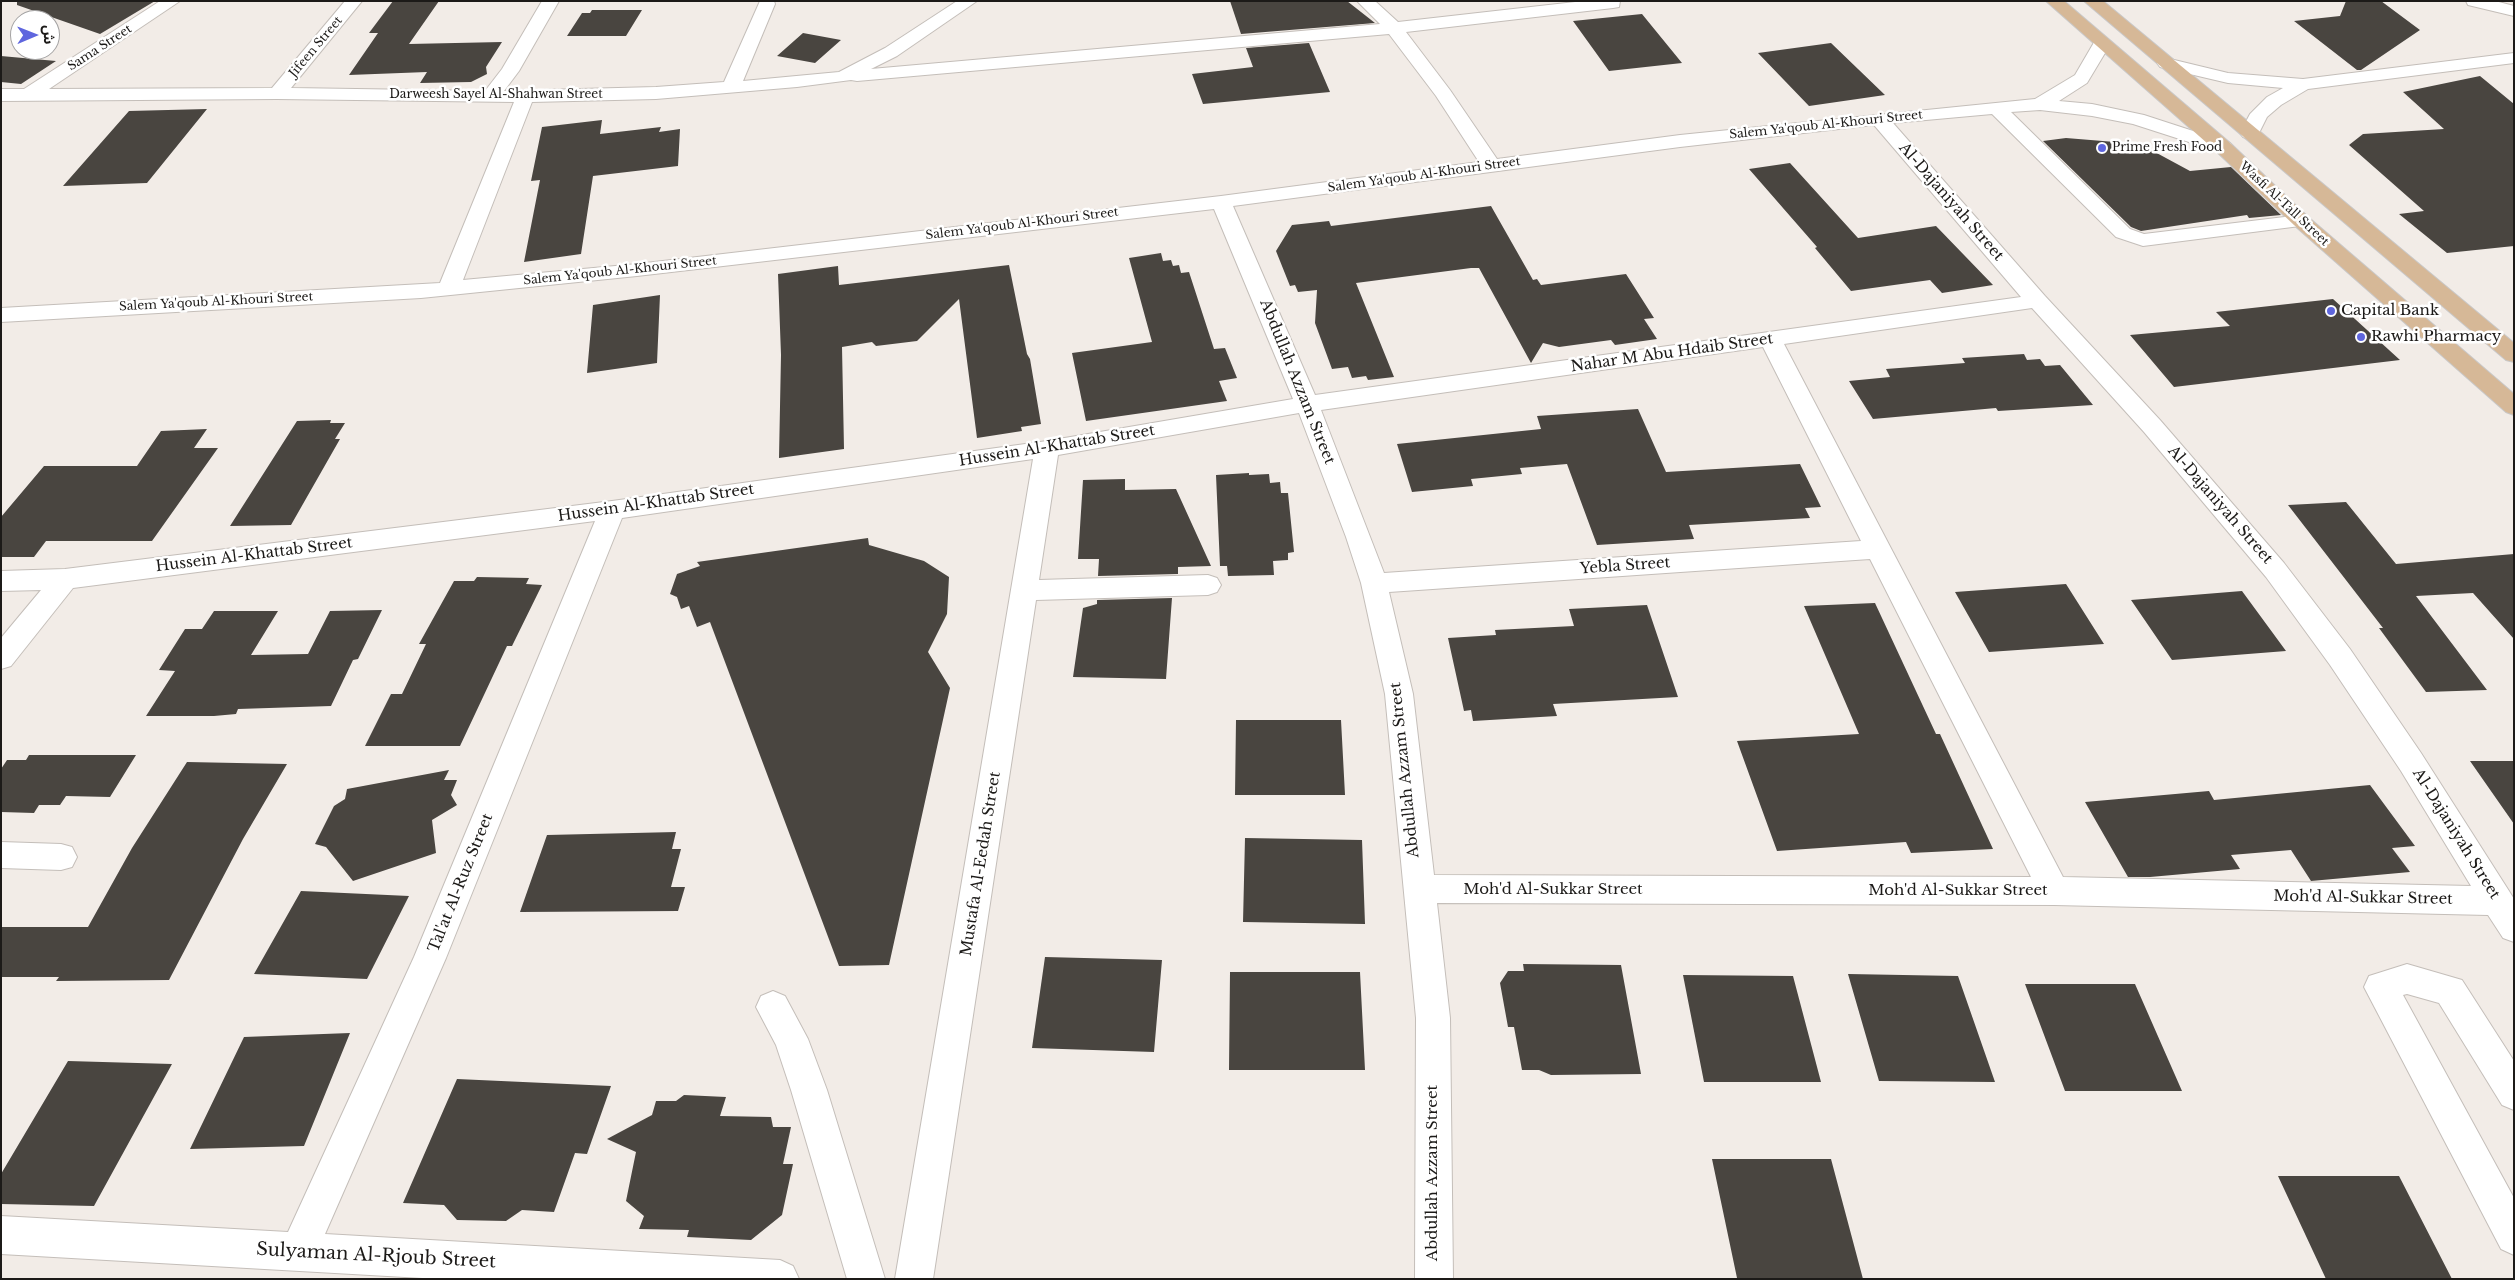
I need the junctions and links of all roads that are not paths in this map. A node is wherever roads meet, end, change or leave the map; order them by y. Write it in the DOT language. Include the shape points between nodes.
graph roads {
  1 [pos="172,1"];
  2 [pos="354,1"];
  3 [pos="551,1"];
  4 [pos="969,1"];
  5 [pos="1365,1"];
  6 [pos="2054,1"];
  7 [pos="2092,1"];
  8 [pos="2474,1"];
  9 [pos="1612,3"];
  10 [pos="767,4"];
  11 [pos="2514,11"];
  12 [pos="1394,28"];
  13 [pos="2102,43"];
  14 [pos="2514,58"];
  15 [pos="2166,63"];
  16 [pos="843,77"];
  17 [pos="2303,84"];
  18 [pos="731,87"];
  19 [pos="277,93"];
  20 [pos="1,95"];
  21 [pos="28,95"];
  22 [pos="491,96"];
  23 [pos="525,97"];
  24 [pos="2040,104"];
  25 [pos="1996,108"];
  26 [pos="1879,119"];
  27 [pos="2250,133"];
  28 [pos="2223,147"];
  29 [pos="1491,165"];
  30 [pos="1221,202"];
  31 [pos="2301,221"];
  32 [pos="449,288"];
  33 [pos="2038,301"];
  34 [pos="1,315"];
  35 [pos="1771,340"];
  36 [pos="2514,355"];
  37 [pos="1307,404"];
  38 [pos="2514,407"];
  39 [pos="1047,449"];
  40 [pos="612,510"];
  41 [pos="1876,548"];
  42 [pos="65,579"];
  43 [pos="1,581"];
  44 [pos="1374,583"];
  45 [pos="1208,586"];
  46 [pos="1025,590"];
  47 [pos="1,658"];
  48 [pos="1,855"];
  49 [pos="61,857"];
  50 [pos="1418,889"];
  51 [pos="2054,891"];
  52 [pos="2498,901"];
  53 [pos="2514,928"];
  54 [pos="773,1007"];
  55 [pos="2514,1093"];
  56 [pos="2512,1228"];
  57 [pos="1,1235"];
  58 [pos="298,1252"];
  59 [pos="780,1279"];
  60 [pos="866,1279"];
  61 [pos="914,1279"];
  62 [pos="1434,1279"];
  1 -- 21 [label="street, Sama Street"];
  2 -- 19 [label="street, Jifeen Street"];
  3 -- 22 [label="street" via="510,71"];
  4 -- 16 [label="street, Darweesh Sayel Al-Shahwan Street" via="891,52"];
  5 -- 12 [label="street"];
  6 -- 13 [label="main road, Wasfi Al-Tall Street"];
  7 -- 15 [label="main road, Wasfi Al-Tall Street"];
  8 -- 11 [label="street"];
  9 -- 12 [label="street"];
  10 -- 18 [label="street"];
  12 -- 16 [label="street"];
  12 -- 29 [label="street" via="1444,94"];
  13 -- 24 [label="street, Salem Ya'qoub Al-Khouri Street" via="2081,79"];
  13 -- 28 [label="main road, Wasfi Al-Tall Street"];
  14 -- 17 [label="street"];
  15 -- 17 [label="street" via="2228,78"];
  15 -- 27 [label="main road, Wasfi Al-Tall Street"];
  16 -- 18 [label="street, Darweesh Sayel Al-Shahwan Street"];
  17 -- 27 [label="street" via="2260,114"];
  18 -- 23 [label="street, Darweesh Sayel Al-Shahwan Street"];
  19 -- 21 [label="street, Darweesh Sayel Al-Shahwan Street"];
  19 -- 22 [label="street, Darweesh Sayel Al-Shahwan Street"];
  20 -- 21 [label="street, Darweesh Sayel Al-Shahwan Street"];
  22 -- 23 [label="street, Darweesh Sayel Al-Shahwan Street"];
  23 -- 32 [label="street"];
  24 -- 25 [label="street, Salem Ya'qoub Al-Khouri Street"];
  24 -- 28 [label="street, Salem Ya'qoub Al-Khouri Street" via="2137,119"];
  25 -- 26 [label="street, Salem Ya'qoub Al-Khouri Street"];
  25 -- 31 [label="street" via="2123,233 2135,238 2143,240"];
  26 -- 29 [label="street, Salem Ya'qoub Al-Khouri Street"];
  26 -- 33 [label="street, Al-Dajaniyah Street"];
  27 -- 36 [label="main road, Wasfi Al-Tall Street"];
  28 -- 31 [label="main road, Wasfi Al-Tall Street"];
  29 -- 30 [label="street, Salem Ya'qoub Al-Khouri Street"];
  30 -- 32 [label="street, Salem Ya'qoub Al-Khouri Street" via="637,270"];
  30 -- 37 [label="street, Abdullah Azzam Street"];
  31 -- 38 [label="main road, Wasfi Al-Tall Street"];
  32 -- 34 [label="street, Salem Ya'qoub Al-Khouri Street"];
  33 -- 35 [label="street, Nahar M Abu Hdaib Street"];
  33 -- 52 [label="street, Al-Dajaniyah Street" via="2152,426 2275,570 2340,657 2411,762"];
  35 -- 37 [label="street, Nahar M Abu Hdaib Street"];
  35 -- 41 [label="street"];
  37 -- 39 [label="street, Hussein Al-Khattab Street"];
  37 -- 44 [label="street, Abdullah Azzam Street"];
  39 -- 40 [label="street, Hussein Al-Khattab Street"];
  39 -- 46 [label="street, Mustafa Al-Eedah Street"];
  40 -- 42 [label="street, Hussein Al-Khattab Street"];
  40 -- 58 [label="street, Tal'at Al-Ruz Street" via="430,958"];
  41 -- 44 [label="street, Yebla Street"];
  41 -- 51 [label="street"];
  42 -- 43 [label="street, Hussein Al-Khattab Street"];
  42 -- 47 [label="street"];
  44 -- 50 [label="street, Abdullah Azzam Street" via="1399,694"];
  45 -- 46 [label="street"];
  46 -- 61 [label="street, Mustafa Al-Eedah Street"];
  48 -- 49 [label="street"];
  50 -- 51 [label="street, Moh'd Al-Sukkar Street"];
  50 -- 62 [label="street, Abdullah Azzam Street" via="1433,1018"];
  51 -- 52 [label="street, Moh'd Al-Sukkar Street"];
  52 -- 53 [label="street, Al-Dajaniyah Street"];
  54 -- 60 [label="street" via="791,1039 809,1090"];
  55 -- 56 [label="street" via="2450,991 2407,979 2381,987"];
  57 -- 58 [label="street, Sulyaman Al-Rjoub Street"];
  58 -- 59 [label="street, Sulyaman Al-Rjoub Street"];
}
